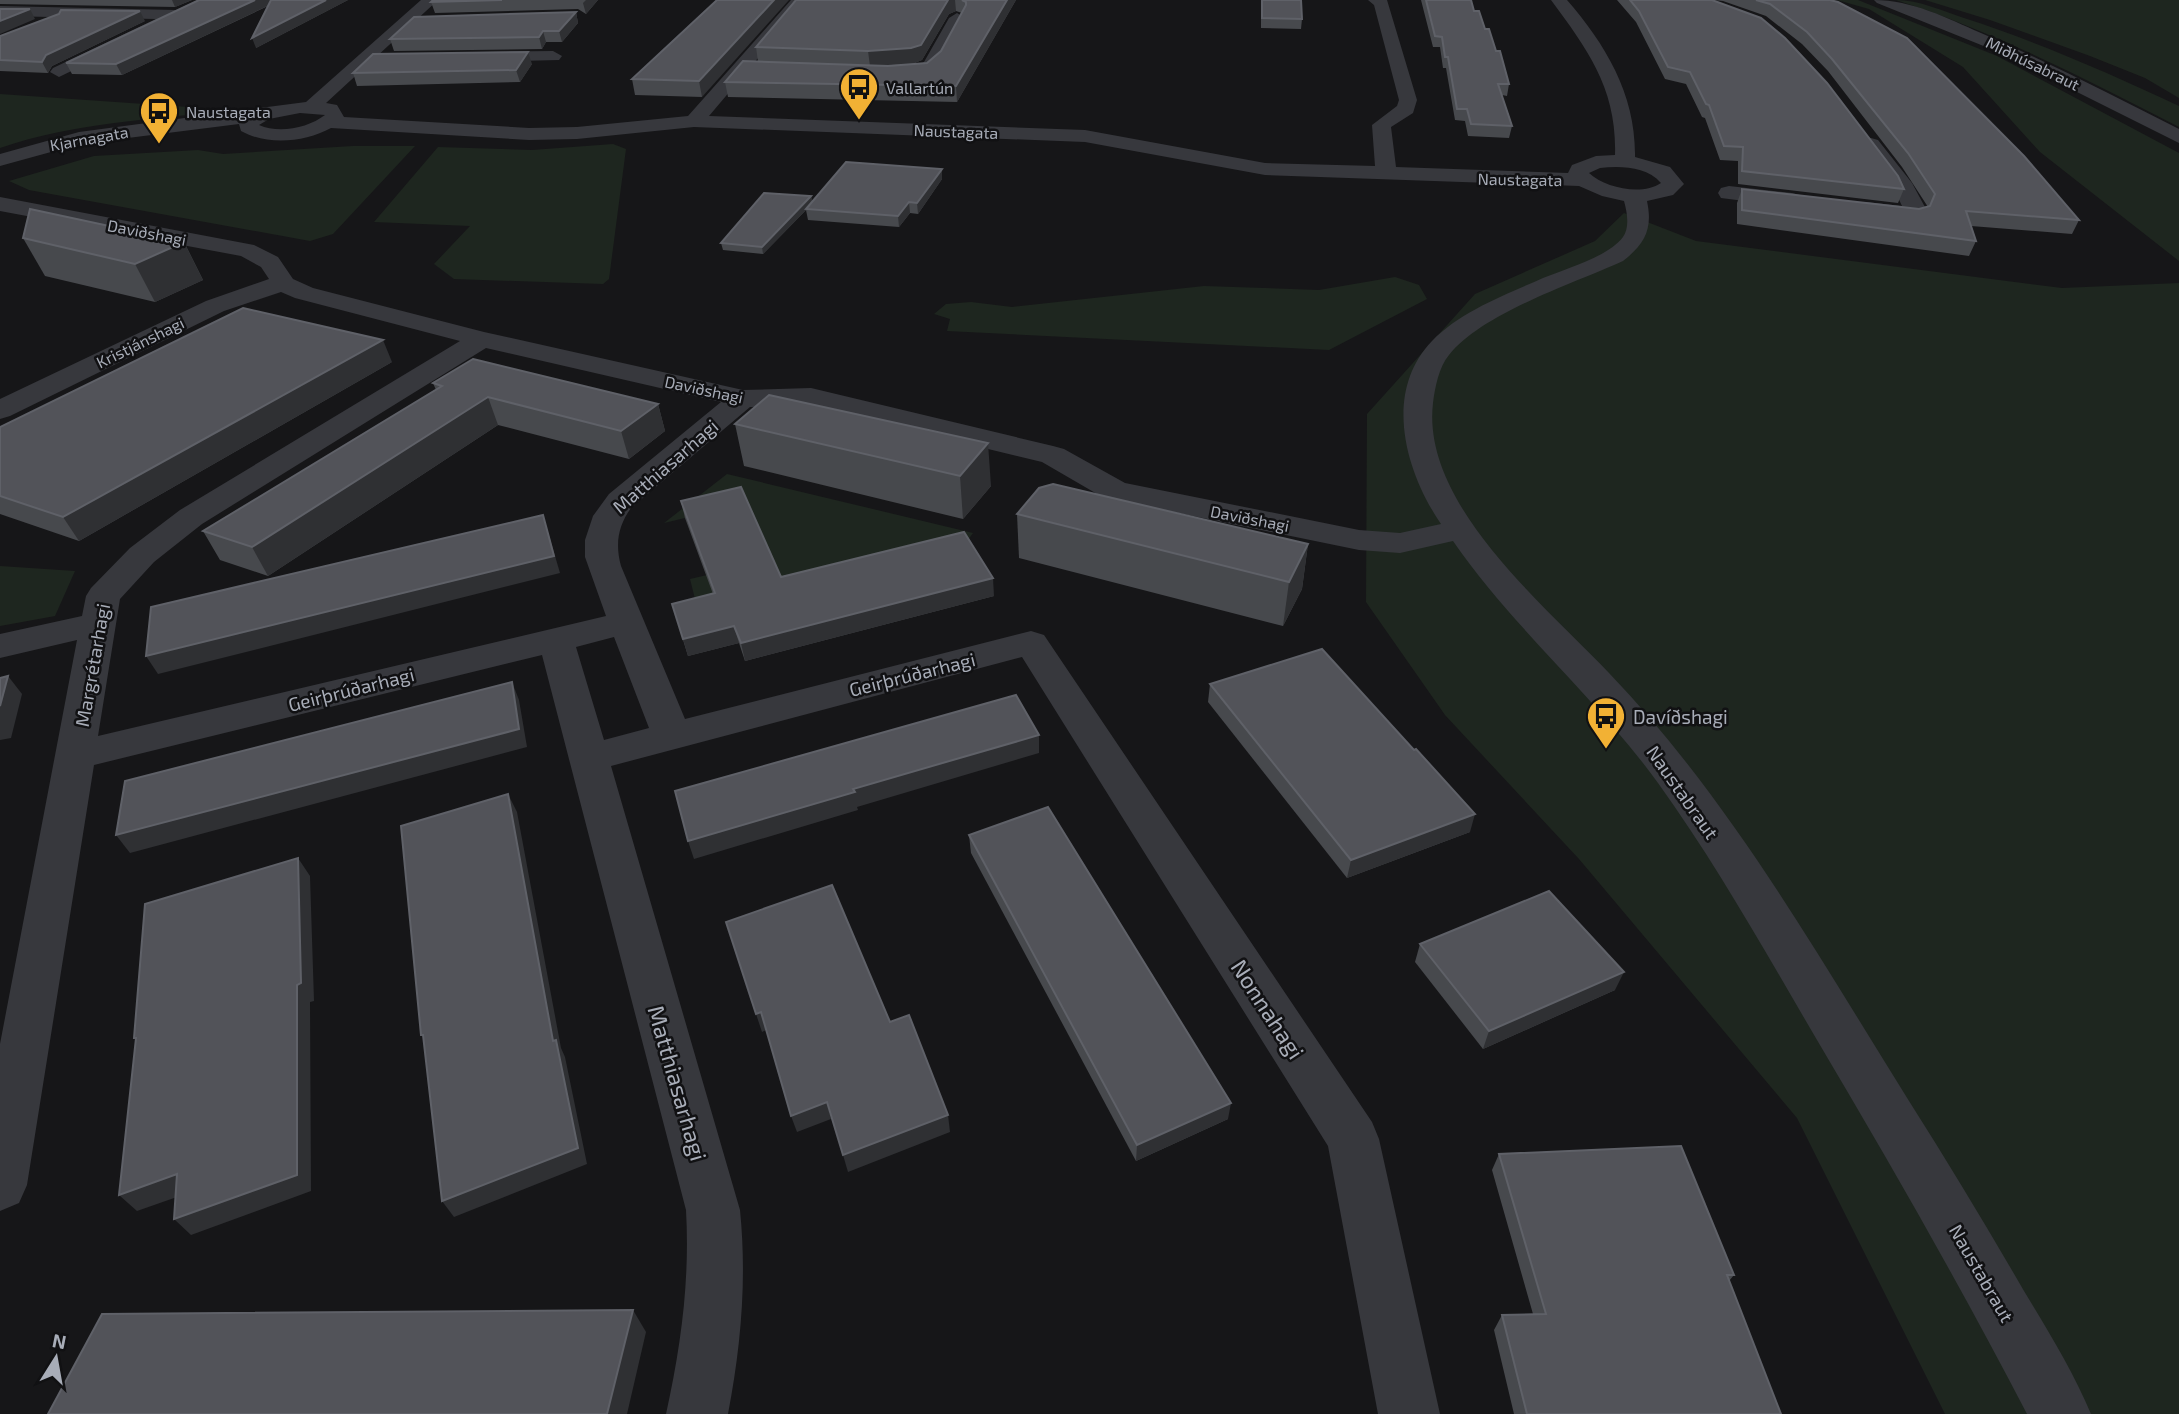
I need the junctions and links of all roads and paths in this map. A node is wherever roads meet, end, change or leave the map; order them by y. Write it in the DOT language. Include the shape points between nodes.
graph roads {
  1 [pos="210,0"];
  2 [pos="430,0"];
  3 [pos="799,0"];
  4 [pos="1376,0"];
  5 [pos="1559,0"];
  6 [pos="1882,0"];
  7 [pos="0,11"];
  8 [pos="72,13"];
  9 [pos="177,15"];
  10 [pos="957,18"];
  11 [pos="436,20"];
  12 [pos="405,22"];
  13 [pos="377,24"];
  14 [pos="36,27"];
  15 [pos="553,56"];
  16 [pos="460,57"];
  17 [pos="362,59"];
  18 [pos="394,59"];
  19 [pos="741,69"];
  20 [pos="768,70"];
  21 [pos="59,72"];
  22 [pos="876,74"];
  23 [pos="312,107"];
  24 [pos="694,121"];
  25 [pos="328,122"];
  26 [pos="1855,123"];
  27 [pos="261,124"];
  28 [pos="2179,138"];
  29 [pos="0,160"];
  30 [pos="0,172"];
  31 [pos="1387,174"];
  32 [pos="1630,178"];
  33 [pos="1582,180"];
  34 [pos="1728,193"];
  35 [pos="1808,202"];
  36 [pos="0,204"];
  37 [pos="1847,206"];
  38 [pos="282,283"];
  39 [pos="482,339"];
  40 [pos="743,399"];
  41 [pos="0,410"];
  42 [pos="1460,530"];
  43 [pos="100,623"];
  44 [pos="627,623"];
  45 [pos="556,640"];
  46 [pos="1031,643"];
  47 [pos="0,646"];
  48 [pos="672,736"];
  49 [pos="76,755"];
  50 [pos="589,758"];
  51 [pos="0,1185"];
  52 [pos="697,1414"];
  53 [pos="1409,1414"];
  54 [pos="2060,1414"];
  1 -- 9 [label="street"];
  2 -- 12 [label="street"];
  3 -- 19 [label="street"];
  4 -- 31 [label="street" via="1381,2 1409,100 1406,109 1382,125"];
  5 -- 32 [label="street, Naustabraut" via="1604,61 1622,110"];
  6 -- 28 [label="street, Miðhúsabraut" via="1964,29 2031,60"];
  7 -- 8 [label="street"];
  8 -- 9 [label="street"];
  8 -- 14 [label="street"];
  9 -- 21 [label="street"];
  10 -- 22 [label="street" via="922,72"];
  11 -- 12 [label="street"];
  12 -- 13 [label="street"];
  12 -- 17 [label="street"];
  15 -- 16 [label="street"];
  17 -- 18 [label="street"];
  17 -- 23 [label="street"];
  19 -- 20 [label="street"];
  19 -- 24 [label="street"];
  23 -- 25 [label="street" via="335,112"];
  23 -- 27 [label="street"];
  24 -- 25 [label="street, Naustagata" via="529,135"];
  24 -- 31 [label="street, Naustagata" via="1085,136 1265,169"];
  25 -- 27 [label="street" via="300,132"];
  26 -- 37 [label="street" via="1915,209 1913,214"];
  27 -- 29 [label="street, Kjarnagata" via="79,138"];
  27 -- 30 [label="street, Kjarnagata" via="93,145"];
  31 -- 33 [label="street, Naustagata"];
  32 -- 33 [label="street, Naustagata" via="1598,188"];
  32 -- 33 [label="street" via="1596,162 1579,169"];
  32 -- 42 [label="street, Naustabraut" via="1639,229 1626,249 1491,312 1442,346 1431,360 1422,386 1418,439 1430,477"];
  34 -- 35 [label="street"];
  36 -- 38 [label="street, Daviðshagi" via="246,250 273,264"];
  38 -- 39 [label="street, Daviðshagi" via="304,293"];
  38 -- 41 [label="street, Kristjánshagi" via="215,306"];
  39 -- 40 [label="street, Daviðshagi"];
  39 -- 43 [label="street, Margrétarhagi" via="191,517 142,555 103,596"];
  40 -- 42 [label="street, Daviðshagi" via="811,397 1053,455 1115,491 1359,540 1400,543"];
  40 -- 44 [label="street, Matthiasarhagi" via="609,514 602,528 600,554"];
  42 -- 54 [label="street, Naustabraut" via="1642,734 1712,832 1923,1171"];
  43 -- 47 [label="street"];
  43 -- 49 [label="street, Margrétarhagi"];
  44 -- 45 [label="street, Geirþrúðarhagi"];
  44 -- 48 [label="street, Matthiasarhagi"];
  45 -- 49 [label="street, Geirþrúðarhagi"];
  45 -- 50 [label="street, Matthiasarhagi"];
  46 -- 48 [label="street, Geirþrúðarhagi"];
  46 -- 53 [label="street, Nonnahagi" via="1353,1139"];
  48 -- 50 [label="street"];
  49 -- 51 [label="street, Margrétarhagi"];
  50 -- 52 [label="street, Matthiasarhagi" via="713,1210 717,1297"];
}
